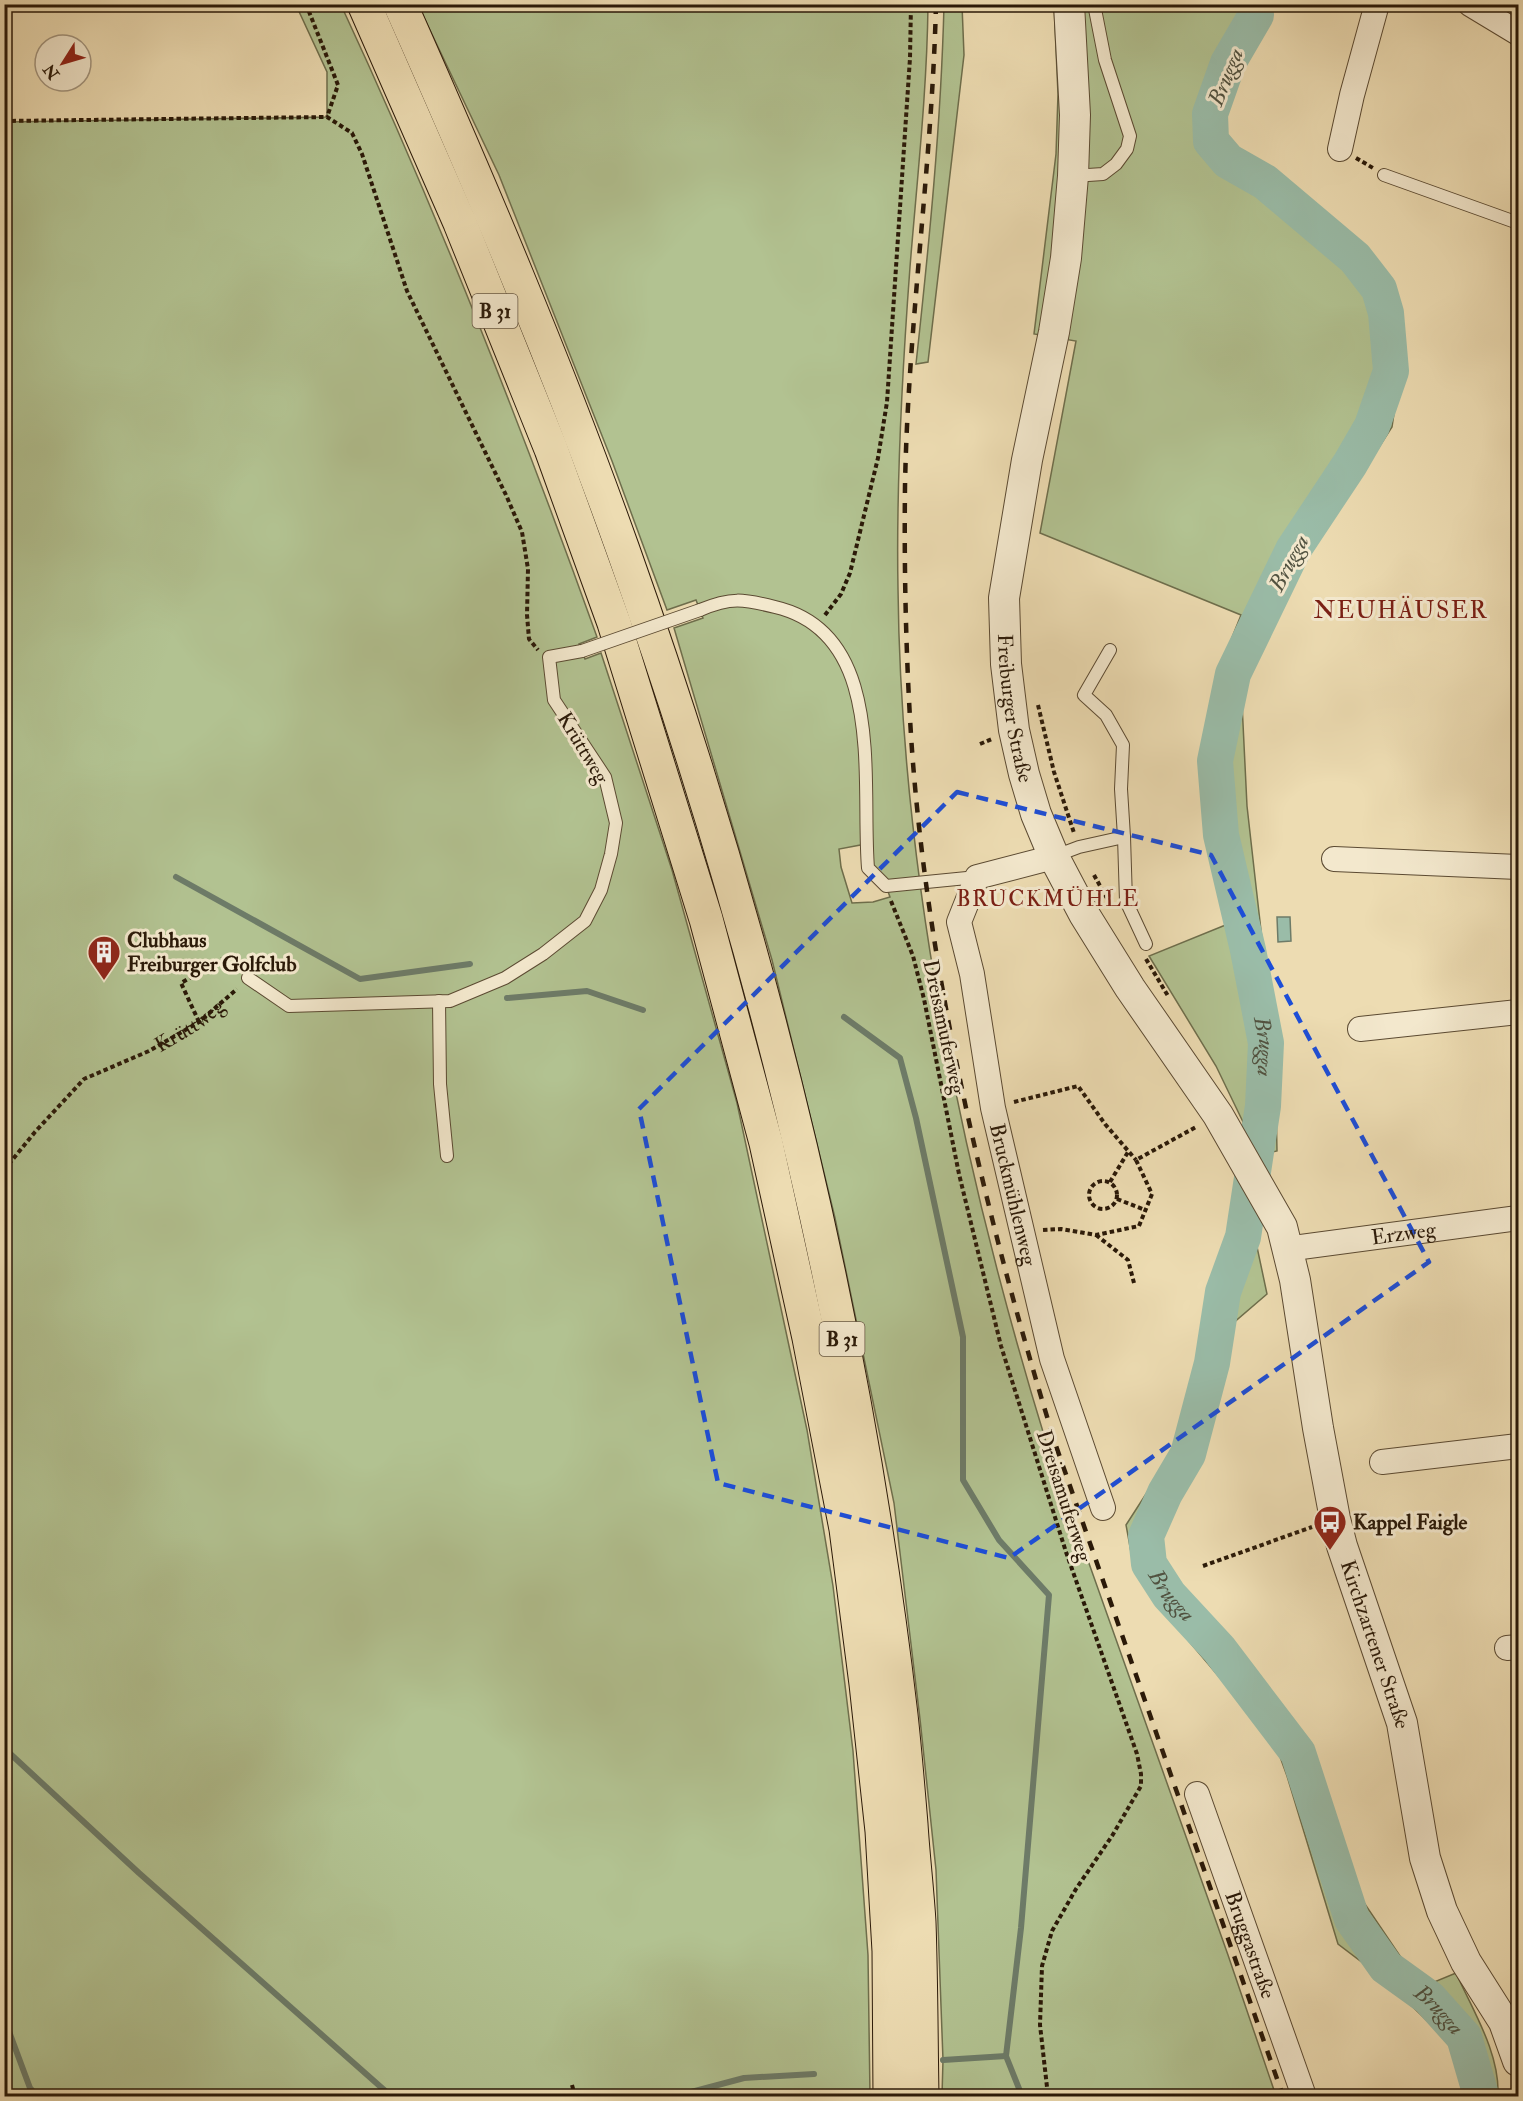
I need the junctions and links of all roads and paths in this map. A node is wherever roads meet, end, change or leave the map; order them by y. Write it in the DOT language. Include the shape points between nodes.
graph roads {
  1 [pos="306,4"];
  2 [pos="364,4"];
  3 [pos="400,4"];
  4 [pos="911,4"];
  5 [pos="1069,4"];
  6 [pos="1094,4"];
  7 [pos="1377,4"];
  8 [pos="1470,4"];
  9 [pos="1518,33"];
  10 [pos="327,117"];
  11 [pos="4,121"];
  12 [pos="1340,148"];
  13 [pos="1384,175"];
  14 [pos="1073,177"];
  15 [pos="1518,223"];
  16 [pos="818,626"];
  17 [pos="1110,650"];
  18 [pos="549,657"];
  19 [pos="1041,723"];
  20 [pos="992,738"];
  21 [pos="980,744"];
  22 [pos="1124,837"];
  23 [pos="1066,852"];
  24 [pos="1334,859"];
  25 [pos="1518,867"];
  26 [pos="976,877"];
  27 [pos="886,886"];
  28 [pos="1146,944"];
  29 [pos="222,958"];
  30 [pos="248,978"];
  31 [pos="439,1001"];
  32 [pos="1518,1012"];
  33 [pos="200,1022"];
  34 [pos="1360,1029"];
  35 [pos="993,1108"];
  36 [pos="1218,1115"];
  37 [pos="1128,1152"];
  38 [pos="447,1156"];
  39 [pos="1136,1160"];
  40 [pos="4,1170"];
  41 [pos="1257,1181"];
  42 [pos="1110,1182"];
  43 [pos="1117,1199"];
  44 [pos="1146,1210"];
  45 [pos="1518,1218"];
  46 [pos="1022,1231"];
  47 [pos="1096,1234"];
  48 [pos="1289,1251"];
  49 [pos="1134,1283"];
  50 [pos="1518,1446"];
  51 [pos="1382,1461"];
  52 [pos="1103,1508"];
  53 [pos="1335,1519"];
  54 [pos="1203,1566"];
  55 [pos="1197,1794"];
  56 [pos="1518,2061"];
  57 [pos="572,2085"];
  58 [pos="575,2097"];
  59 [pos="890,2097"];
  60 [pos="922,2097"];
  61 [pos="1048,2097"];
  62 [pos="1304,2097"];
  1 -- 10 [label="path" via="338,85"];
  2 -- 59 [label="highway, B 31" via="473,255 551,449 614,623 706,919 766,1143 846,1529 882,1830 889,1951"];
  3 -- 60 [label="highway, B 31" via="544,344 624,554 679,714 782,1074 837,1311 889,1616 919,1919"];
  4 -- 16 [label="path" via="887,402 850,573 841,594"];
  5 -- 14 [label="street, Freiburger Straße" via="1075,115"];
  6 -- 14 [label="lane" via="1105,60 1130,136 1127,149 1116,164 1102,174"];
  7 -- 12 [label="street"];
  8 -- 9 [label="street"];
  10 -- 11 [label="path"];
  10 -- 18 [label="path" via="352,134 357,144 407,291 522,532 528,569 529,639"];
  12 -- 13 [label="path"];
  13 -- 15 [label="lane"];
  14 -- 23 [label="street, Freiburger Straße" via="1054,332 1004,598 1006,664 1024,774 1036,814"];
  16 -- 18 [label="lane, bridge" via="799,614 746,600 721,601 582,651"];
  16 -- 27 [label="lane" via="840,654 861,707 868,868"];
  17 -- 22 [label="lane" via="1084,695 1106,715 1123,745"];
  18 -- 31 [label="lane, Krüttweg" via="554,700 605,777 616,824 601,890 585,921 543,954 505,978 450,1001"];
  19 -- 23 [label="path" via="1054,772"];
  20 -- 21 [label="path"];
  22 -- 23 [label="lane"];
  22 -- 28 [label="lane" via="1126,901"];
  23 -- 26 [label="street"];
  23 -- 36 [label="street, Freiburger Straße" via="1084,914"];
  24 -- 25 [label="street"];
  26 -- 27 [label="lane"];
  26 -- 35 [label="street, Bruckmühlenweg" via="959,922 972,974"];
  27 -- 61 [label="path, Dreisamuferweg" via="914,956 959,1174 1001,1346 1141,1774 1141,1786 1052,1931 1042,1966 1040,2025"];
  29 -- 33 [label="path" via="181,983"];
  30 -- 31 [label="lane, Krüttweg" via="289,1006"];
  30 -- 33 [label="path, Krüttweg"];
  31 -- 38 [label="lane" via="440,1084"];
  32 -- 34 [label="street"];
  33 -- 40 [label="path, Krüttweg" via="149,1051 84,1079"];
  35 -- 37 [label="path" via="1078,1086"];
  35 -- 46 [label="street, Bruckmühlenweg"];
  36 -- 39 [label="path"];
  36 -- 41 [label="street, Freiburger Straße"];
  37 -- 39 [label="path"];
  37 -- 42 [label="path"];
  39 -- 44 [label="path" via="1152,1194"];
  41 -- 48 [label="street, Kirchzartener Straße" via="1277,1216"];
  42 -- 43 [label="path" via="1117,1190"];
  42 -- 43 [label="path" via="1096,1182 1089,1190 1089,1199 1103,1210 1112,1207"];
  43 -- 44 [label="path"];
  44 -- 47 [label="path" via="1139,1226"];
  45 -- 48 [label="street, Erzweg"];
  46 -- 47 [label="path" via="1061,1228"];
  46 -- 52 [label="street, Bruckmühlenweg" via="1052,1359"];
  47 -- 49 [label="path" via="1128,1260"];
  48 -- 53 [label="street, Kirchzartener Straße"];
  50 -- 51 [label="street"];
  53 -- 54 [label="path"];
  53 -- 56 [label="street, Kirchzartener Straße" via="1402,1723 1425,1858 1442,1911 1466,1962 1504,2022"];
  55 -- 62 [label="street, Bruggastraße"];
  57 -- 58 [label="path"];
}
